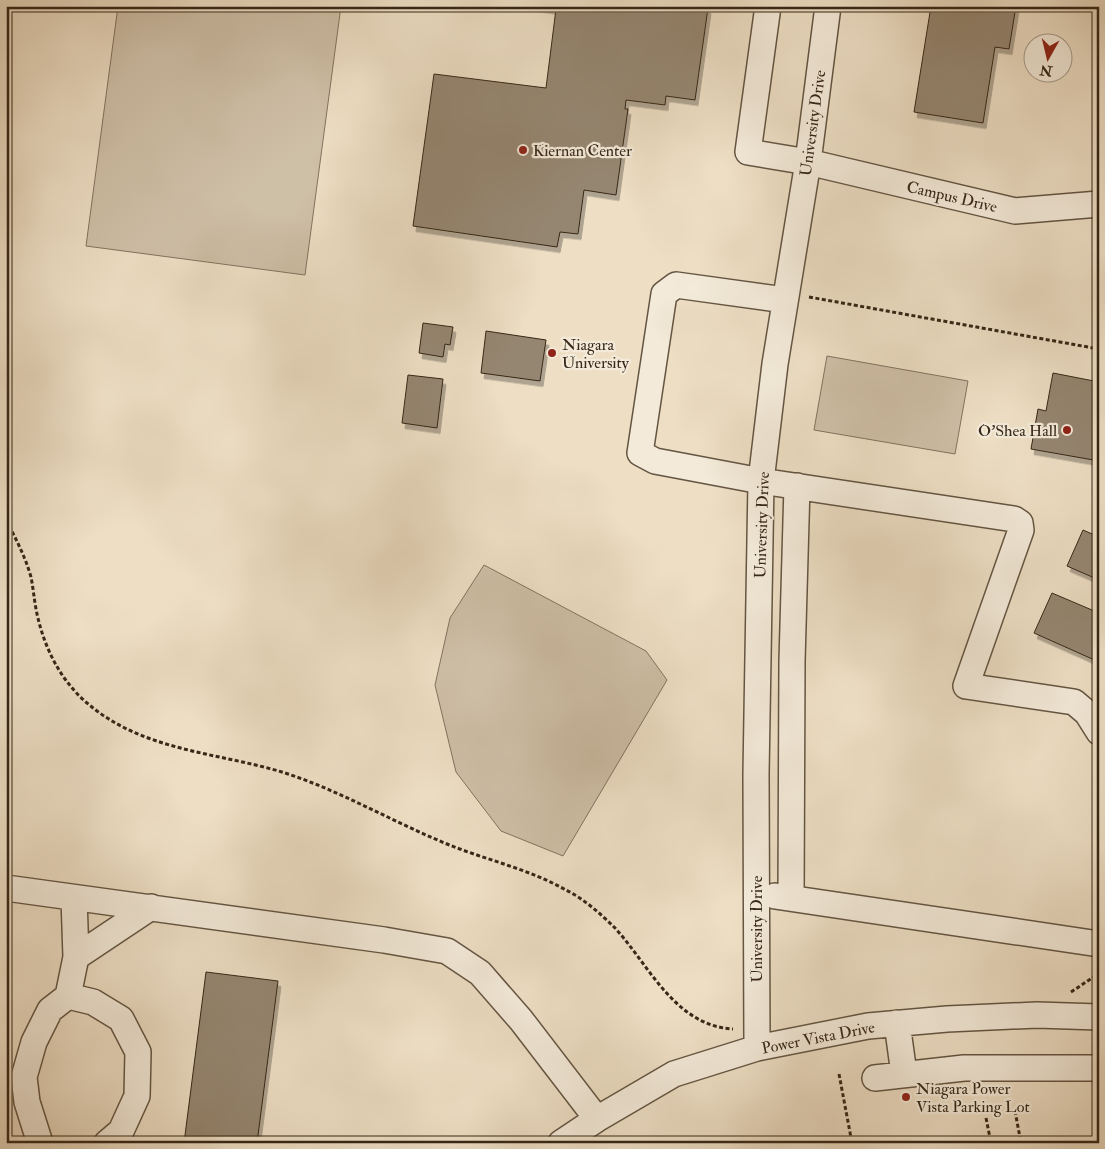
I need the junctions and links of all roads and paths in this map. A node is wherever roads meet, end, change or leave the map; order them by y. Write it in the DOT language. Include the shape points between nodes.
graph roads {
  1 [pos="768,6"];
  2 [pos="828,6"];
  3 [pos="808,162"];
  4 [pos="1099,204"];
  5 [pos="796,303"];
  6 [pos="1099,349"];
  7 [pos="760,481"];
  8 [pos="797,486"];
  9 [pos="6,520"];
  10 [pos="757,657"];
  11 [pos="792,661"];
  12 [pos="1099,732"];
  13 [pos="756,774"];
  14 [pos="792,780"];
  15 [pos="6,888"];
  16 [pos="756,893"];
  17 [pos="74,898"];
  18 [pos="792,898"];
  19 [pos="151,907"];
  20 [pos="1099,944"];
  21 [pos="76,957"];
  22 [pos="1096,976"];
  23 [pos="1066,995"];
  24 [pos="68,996"];
  25 [pos="1099,1017"];
  26 [pos="897,1024"];
  27 [pos="740,1029"];
  28 [pos="757,1048"];
  29 [pos="1099,1068"];
  30 [pos="839,1074"];
  31 [pos="904,1074"];
  32 [pos="876,1078"];
  33 [pos="1015,1111"];
  34 [pos="986,1118"];
  35 [pos="596,1119"];
  36 [pos="40,1143"];
  37 [pos="107,1143"];
  38 [pos="560,1143"];
  39 [pos="852,1143"];
  40 [pos="991,1143"];
  41 [pos="1021,1143"];
  1 -- 3 [label="street, Campus Drive" via="748,152"];
  2 -- 3 [label="street, University Drive"];
  3 -- 4 [label="street, Campus Drive" via="1016,211"];
  3 -- 5 [label="street, University Drive"];
  5 -- 6 [label="path" via="809,297"];
  5 -- 7 [label="street, University Drive"];
  5 -- 7 [label="street" via="676,285 664,294 640,453 655,461"];
  7 -- 8 [label="street"];
  7 -- 10 [label="street, University Drive"];
  8 -- 11 [label="street"];
  8 -- 12 [label="street" via="1020,522 1022,530 966,686 1074,702 1087,713"];
  9 -- 27 [label="path" via="24,556 41,631 56,667 87,703 102,714 150,740 307,780 453,847 568,890 615,928 656,981 697,1020"];
  10 -- 11 [label="street"];
  10 -- 13 [label="street, University Drive"];
  11 -- 14 [label="street"];
  13 -- 14 [label="street"];
  13 -- 16 [label="street, University Drive"];
  14 -- 18 [label="street"];
  15 -- 17 [label="street"];
  16 -- 18 [label="street"];
  16 -- 28 [label="street, University Drive"];
  17 -- 19 [label="street"];
  17 -- 21 [label="street"];
  18 -- 20 [label="street"];
  19 -- 21 [label="street"];
  19 -- 35 [label="street" via="447,951 480,973 521,1020"];
  21 -- 24 [label="street"];
  22 -- 23 [label="path"];
  24 -- 36 [label="street" via="50,1010 34,1042 24,1077"];
  24 -- 37 [label="street" via="93,1002 121,1019 138,1052 137,1096 121,1131"];
  25 -- 26 [label="street, Power Vista Drive" via="1037,1015"];
  26 -- 28 [label="street, Power Vista Drive" via="868,1026"];
  26 -- 31 [label="street"];
  28 -- 35 [label="street, Power Vista Drive" via="674,1074"];
  29 -- 31 [label="street" via="964,1068"];
  30 -- 39 [label="path"];
  31 -- 32 [label="street"];
  33 -- 41 [label="path"];
  34 -- 40 [label="path"];
  35 -- 38 [label="street, Power Vista Drive"];
}
